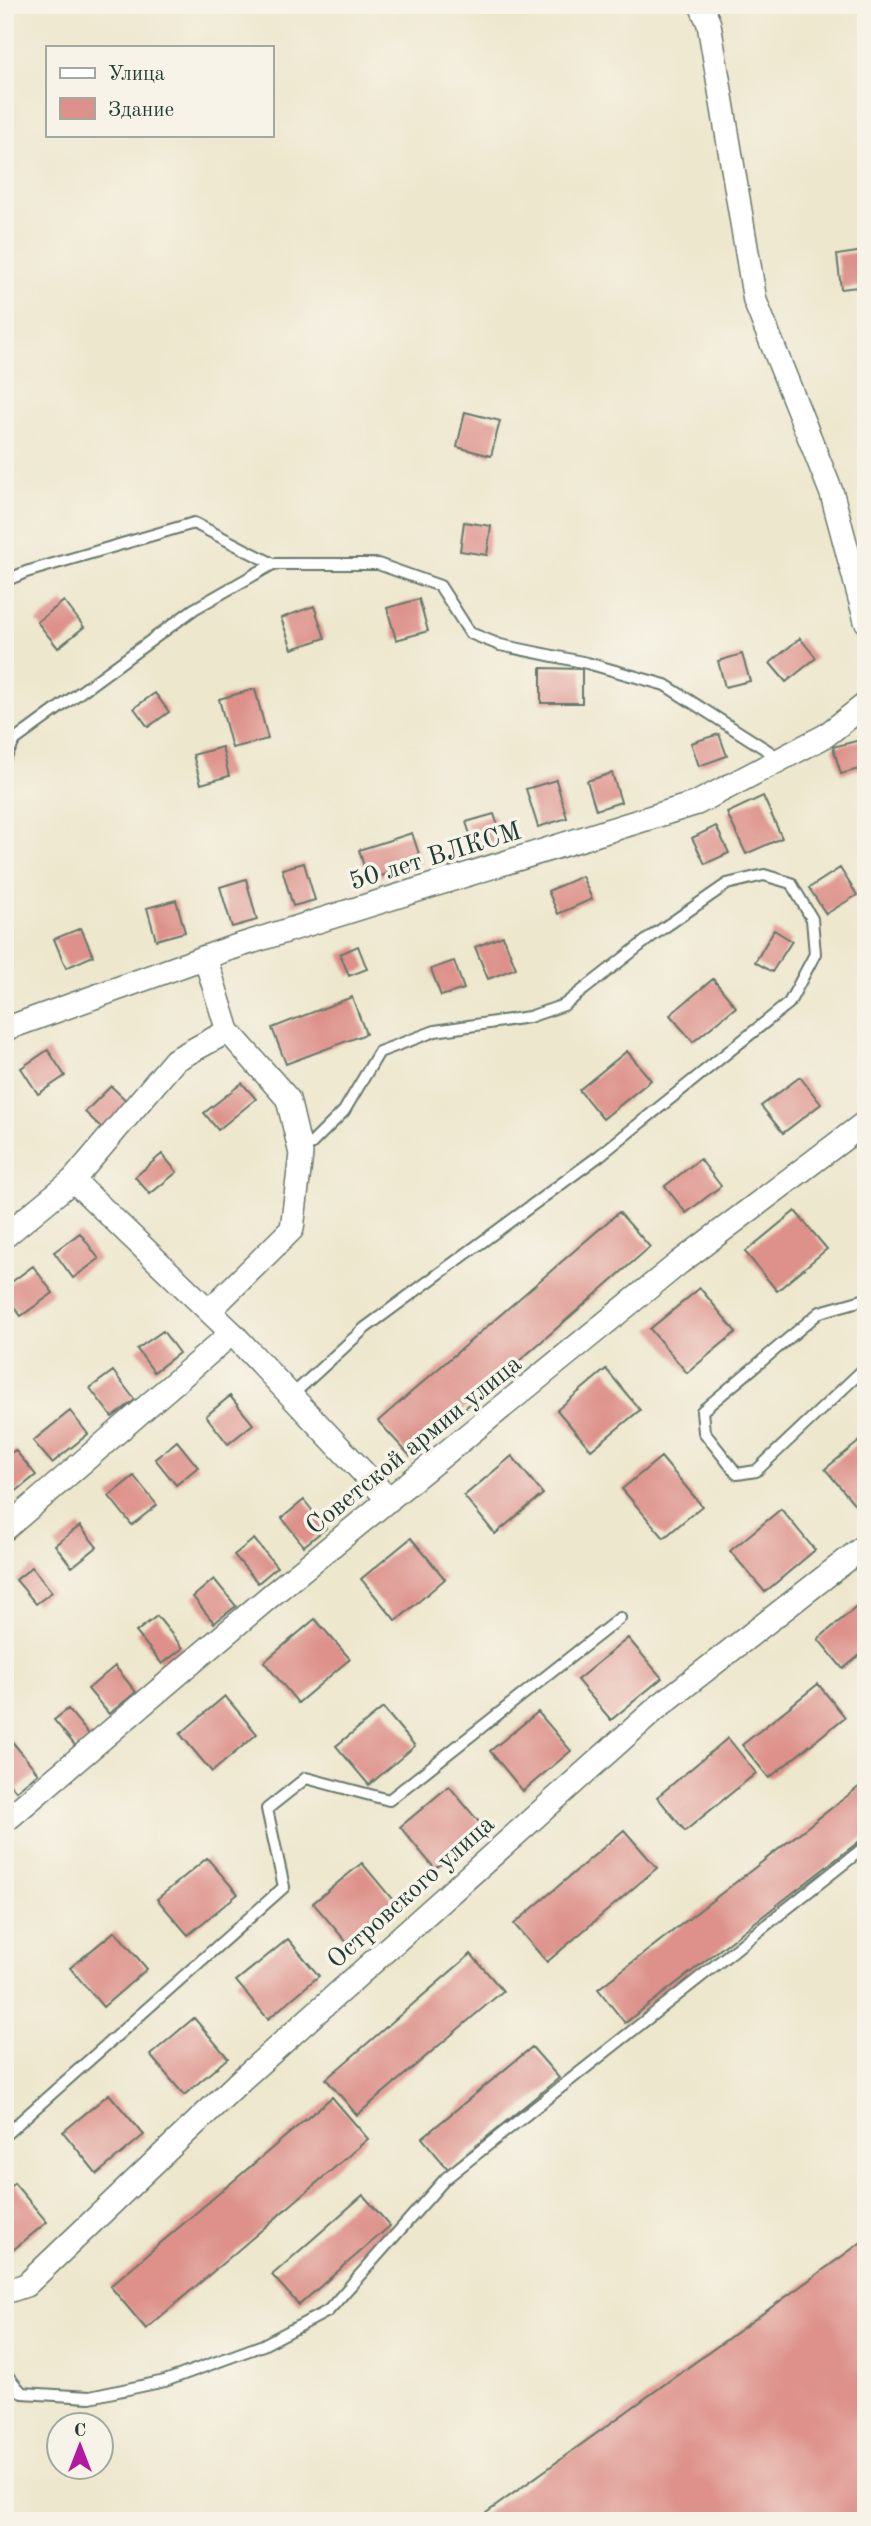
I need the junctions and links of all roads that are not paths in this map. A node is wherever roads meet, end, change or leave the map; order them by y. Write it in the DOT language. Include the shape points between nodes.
graph roads {
  1 [pos="701,5"];
  2 [pos="273,564"];
  3 [pos="5,582"];
  4 [pos="866,621"];
  5 [pos="866,704"];
  6 [pos="5,758"];
  7 [pos="780,759"];
  8 [pos="205,957"];
  9 [pos="5,1029"];
  10 [pos="228,1031"];
  11 [pos="866,1122"];
  12 [pos="301,1154"];
  13 [pos="73,1180"];
  14 [pos="5,1236"];
  15 [pos="866,1300"];
  16 [pos="209,1311"];
  17 [pos="232,1333"];
  18 [pos="866,1367"];
  19 [pos="291,1396"];
  20 [pos="389,1500"];
  21 [pos="5,1529"];
  22 [pos="866,1545"];
  23 [pos="620,1618"];
  24 [pos="5,1821"];
  25 [pos="866,1846"];
  26 [pos="5,2135"];
  27 [pos="5,2292"];
  28 [pos="5,2374"];
  1 -- 4 [label="street" via="709,24 755,300 832,494"];
  2 -- 3 [label="lane" via="194,523"];
  2 -- 6 [label="lane" via="194,609 15,740"];
  2 -- 7 [label="lane" via="378,564 440,586 470,633 500,645 665,685"];
  5 -- 7 [label="street, 50 лет ВЛКСМ" via="825,736"];
  7 -- 8 [label="street, 50 лет ВЛКСМ" via="697,803"];
  8 -- 9 [label="street, 50 лет ВЛКСМ"];
  8 -- 10 [label="street"];
  10 -- 12 [label="street" via="288,1099"];
  10 -- 13 [label="street" via="175,1060"];
  11 -- 20 [label="street, Советской армии улица" via="679,1263"];
  12 -- 16 [label="street" via="292,1229"];
  12 -- 19 [label="lane" via="344,1111 379,1052 435,1031 529,1017 564,1005 727,884 764,875 791,883 812,919 815,954 789,1003 599,1156 365,1328"];
  13 -- 14 [label="street"];
  13 -- 16 [label="street"];
  15 -- 18 [label="lane" via="820,1312 702,1411 704,1432 737,1474 756,1471"];
  16 -- 17 [label="street"];
  17 -- 19 [label="street"];
  17 -- 21 [label="street"];
  19 -- 20 [label="street"];
  20 -- 24 [label="street, Советской армии улица"];
  22 -- 27 [label="street, Островского улица" via="658,1707 242,2079 26,2286"];
  23 -- 26 [label="lane" via="389,1800 306,1778 267,1808 285,1887"];
  25 -- 28 [label="lane" via="446,2178 328,2311 263,2346 164,2381 90,2397 22,2393"];
}
